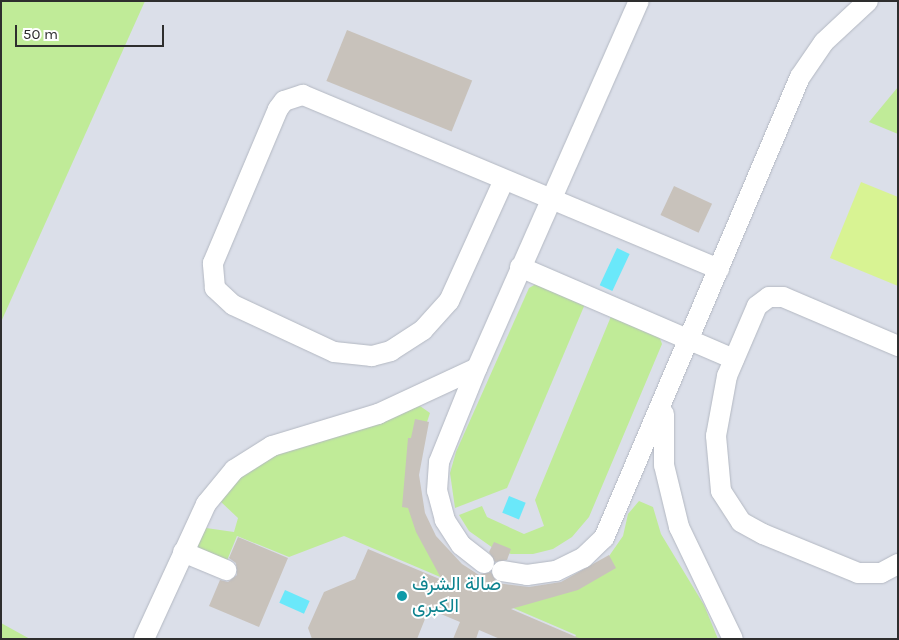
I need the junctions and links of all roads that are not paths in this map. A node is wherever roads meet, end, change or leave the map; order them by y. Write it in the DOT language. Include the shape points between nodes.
graph roads {
  1 [pos="639,1"];
  2 [pos="868,1"];
  3 [pos="504,180"];
  4 [pos="550,199"];
  5 [pos="520,267"];
  6 [pos="719,269"];
  7 [pos="690,340"];
  8 [pos="898,346"];
  9 [pos="734,358"];
  10 [pos="477,368"];
  11 [pos="664,402"];
  12 [pos="183,552"];
  13 [pos="898,564"];
  14 [pos="226,570"];
  15 [pos="144,639"];
  16 [pos="733,639"];
  1 -- 4 [label="street"];
  2 -- 6 [label="street" via="824,42 800,76"];
  3 -- 3 [label="street" via="449,301 423,330 391,351 372,356 334,352 233,305 215,288 213,263 278,110 293,96 312,98"];
  3 -- 4 [label="street"];
  4 -- 5 [label="street"];
  4 -- 6 [label="street"];
  5 -- 7 [label="street"];
  5 -- 10 [label="street"];
  6 -- 7 [label="street"];
  7 -- 9 [label="street"];
  7 -- 11 [label="street"];
  8 -- 9 [label="street" via="776,296 757,306"];
  9 -- 13 [label="street" via="722,395 716,436 720,485 733,513 751,529 858,573 881,573"];
  10 -- 11 [label="street" via="443,447 437,491 452,533 493,567 527,575 556,571 594,549 612,525"];
  10 -- 12 [label="street" via="396,407 293,438 252,457 218,486"];
  11 -- 16 [label="street" via="664,465 679,527"];
  12 -- 14 [label="street"];
  12 -- 15 [label="street"];
}
